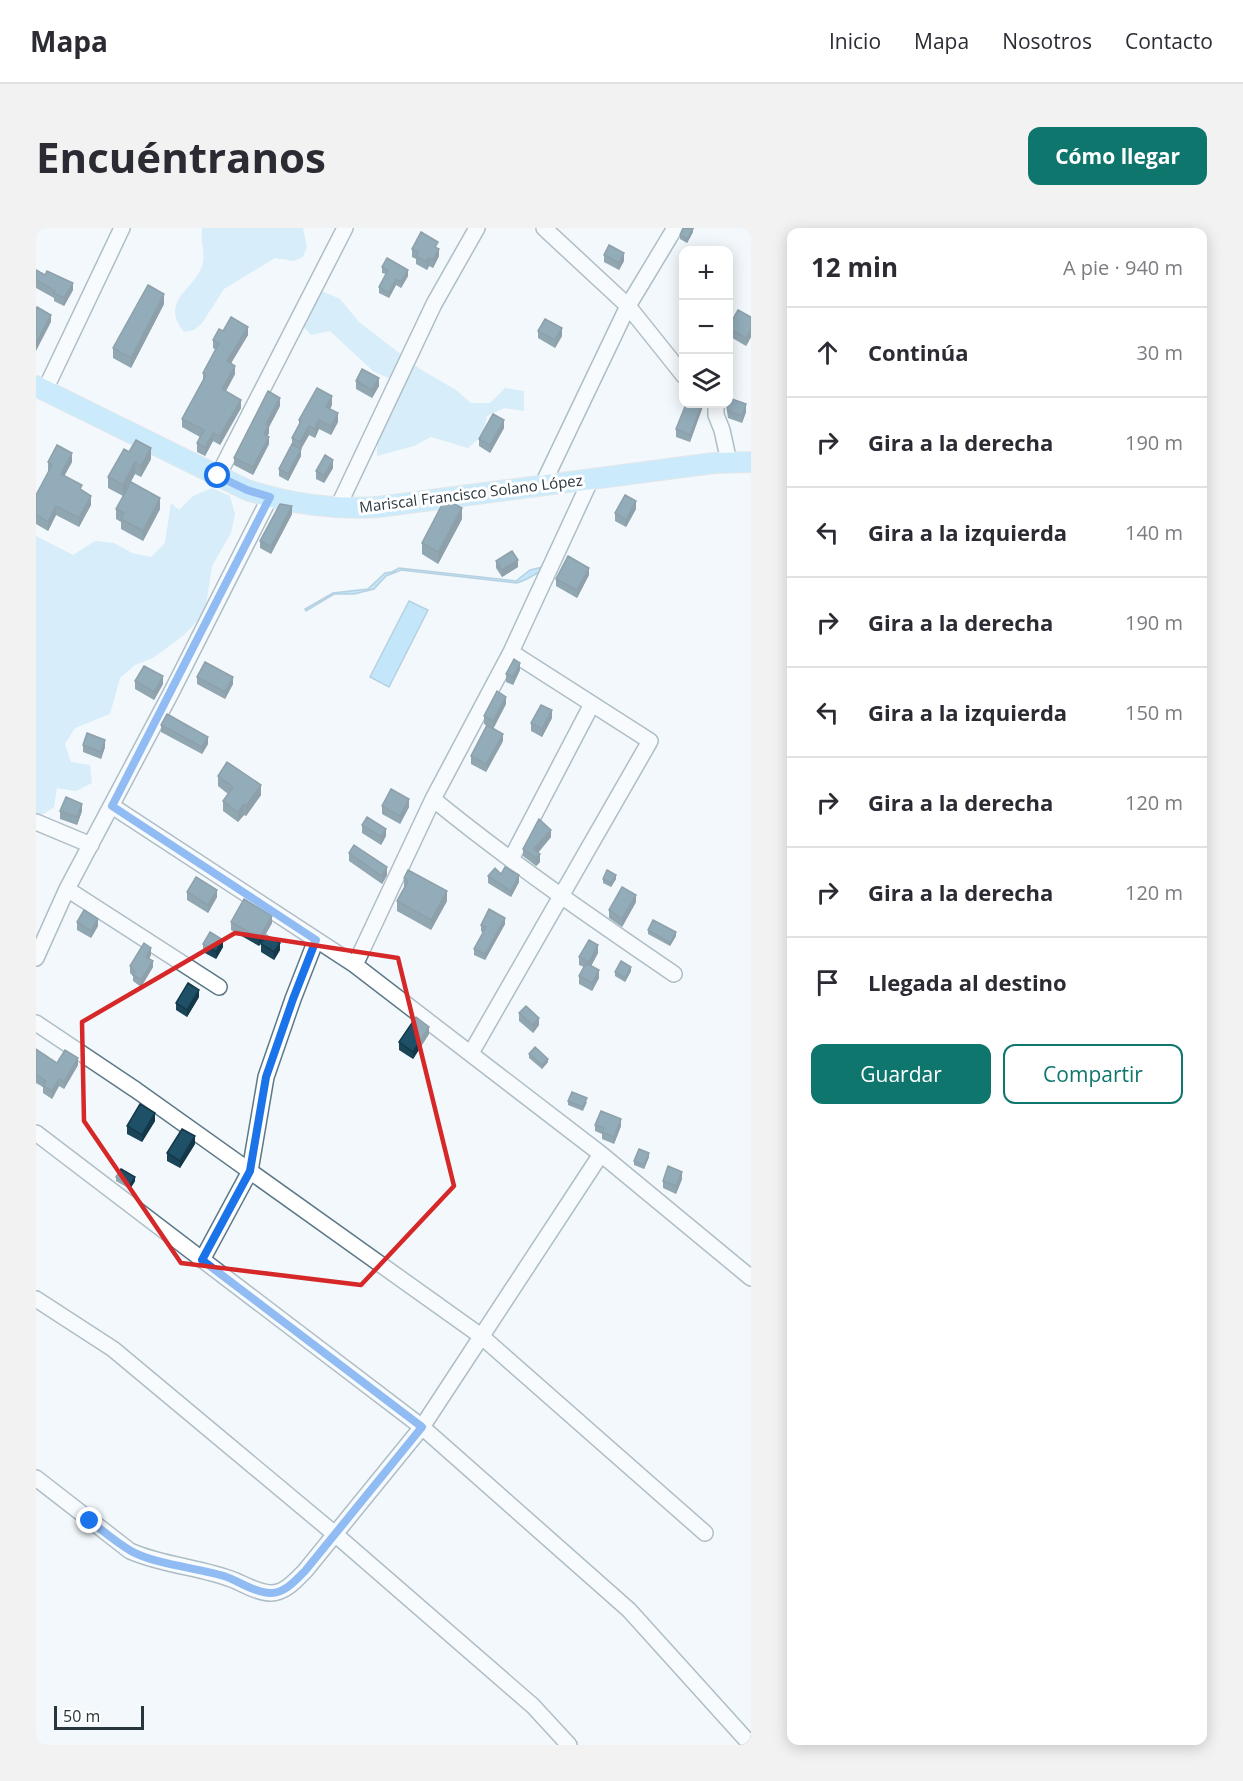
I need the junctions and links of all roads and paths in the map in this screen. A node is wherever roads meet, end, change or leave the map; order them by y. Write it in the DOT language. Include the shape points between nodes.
graph roads {
  1 [pos="122,228"];
  2 [pos="345,228"];
  3 [pos="477,228"];
  4 [pos="543,228"];
  5 [pos="675,228"];
  6 [pos="628,306"];
  7 [pos="679,370"];
  8 [pos="40,388"];
  9 [pos="716,408"];
  10 [pos="729,462"];
  11 [pos="751,462"];
  12 [pos="218,476"];
  13 [pos="591,479"];
  14 [pos="542,486"];
  15 [pos="270,497"];
  16 [pos="337,509"];
  17 [pos="511,652"];
  18 [pos="592,704"];
  19 [pos="434,799"];
  20 [pos="112,806"];
  21 [pos="36,822"];
  22 [pos="91,845"];
  23 [pos="511,860"];
  24 [pos="67,889"];
  25 [pos="561,897"];
  26 [pos="316,940"];
  27 [pos="36,958"];
  28 [pos="355,965"];
  29 [pos="674,974"];
  30 [pos="219,987"];
  31 [pos="36,1023"];
  32 [pos="471,1053"];
  33 [pos="36,1133"];
  34 [pos="601,1154"];
  35 [pos="250,1171"];
  36 [pos="202,1260"];
  37 [pos="751,1278"];
  38 [pos="36,1299"];
  39 [pos="481,1336"];
  40 [pos="422,1427"];
  41 [pos="36,1478"];
  42 [pos="705,1533"];
  43 [pos="336,1535"];
  44 [pos="569,1745"];
  45 [pos="751,1745"];
  1 -- 8 [label="street"];
  2 -- 12 [label="street"];
  3 -- 16 [label="street" via="434,304"];
  4 -- 6 [label="street"];
  5 -- 6 [label="street"];
  6 -- 7 [label="street"];
  6 -- 14 [label="street"];
  8 -- 12 [label="main road, Mariscal Francisco Solano López"];
  9 -- 10 [label="street"];
  10 -- 11 [label="main road, Mariscal Francisco Solano López"];
  10 -- 13 [label="main road, Mariscal Francisco Solano López"];
  12 -- 15 [label="main road, Mariscal Francisco Solano López"];
  13 -- 14 [label="main road, Mariscal Francisco Solano López"];
  13 -- 17 [label="street"];
  14 -- 16 [label="main road, Mariscal Francisco Solano López"];
  15 -- 16 [label="main road, Mariscal Francisco Solano López"];
  15 -- 20 [label="street"];
  17 -- 18 [label="street"];
  17 -- 19 [label="street"];
  18 -- 23 [label="street"];
  18 -- 25 [label="street" via="650,741"];
  19 -- 23 [label="street"];
  19 -- 28 [label="street"];
  20 -- 22 [label="street"];
  20 -- 26 [label="street"];
  21 -- 22 [label="street"];
  22 -- 24 [label="street"];
  23 -- 25 [label="street"];
  24 -- 27 [label="street"];
  24 -- 30 [label="street"];
  25 -- 29 [label="street"];
  25 -- 32 [label="street"];
  26 -- 28 [label="street"];
  26 -- 35 [label="street" via="266,1077"];
  28 -- 32 [label="street"];
  31 -- 35 [label="street"];
  32 -- 34 [label="street"];
  33 -- 36 [label="street"];
  34 -- 37 [label="street"];
  34 -- 39 [label="street"];
  35 -- 36 [label="street"];
  35 -- 39 [label="street"];
  36 -- 40 [label="street"];
  38 -- 43 [label="street" via="114,1349"];
  39 -- 40 [label="street"];
  39 -- 42 [label="street"];
  40 -- 43 [label="street"];
  40 -- 45 [label="street" via="630,1610"];
  41 -- 43 [label="street" via="130,1551 270,1593 292,1584"];
  43 -- 44 [label="street" via="533,1706"];
}
